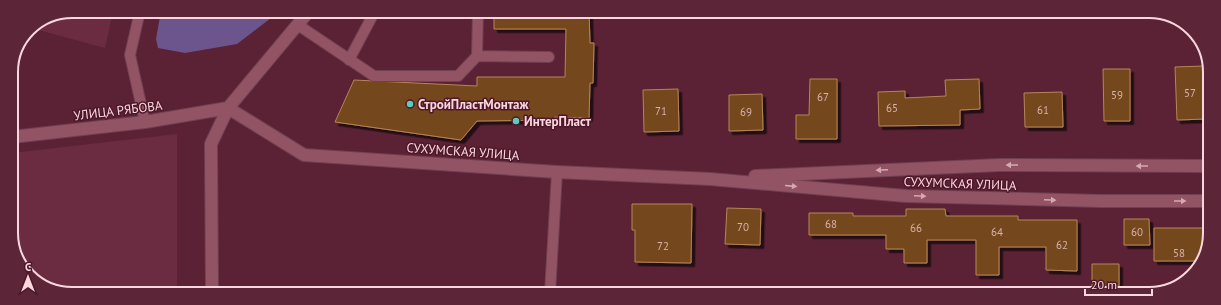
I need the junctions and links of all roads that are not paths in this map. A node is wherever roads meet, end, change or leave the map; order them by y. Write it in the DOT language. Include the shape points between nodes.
graph roads {
  1 [pos="138,18"];
  2 [pos="304,18"];
  3 [pos="371,18"];
  4 [pos="478,18"];
  5 [pos="298,25"];
  6 [pos="477,56"];
  7 [pos="549,57"];
  8 [pos="349,60"];
  9 [pos="228,108"];
  10 [pos="145,122"];
  11 [pos="18,136"];
  12 [pos="1203,166"];
  13 [pos="557,172"];
  14 [pos="710,179"];
  15 [pos="1203,201"];
  16 [pos="212,287"];
  17 [pos="550,287"];
  1 -- 10 [label="lane" via="130,55"];
  2 -- 5 [label="street"];
  3 -- 8 [label="lane"];
  4 -- 6 [label="lane"];
  5 -- 8 [label="lane"];
  5 -- 9 [label="street"];
  6 -- 7 [label="lane"];
  6 -- 8 [label="lane" via="458,76 374,76"];
  9 -- 10 [label="street, УЛИЦА РЯБОВА"];
  9 -- 13 [label="street, СУХУМСКАЯ УЛИЦА" via="304,155"];
  9 -- 16 [label="street" via="211,144"];
  10 -- 11 [label="street, УЛИЦА РЯБОВА"];
  12 -- 14 [label="street, СУХУМСКАЯ УЛИЦА, one-way" via="999,165"];
  13 -- 14 [label="street, СУХУМСКАЯ УЛИЦА"];
  13 -- 17 [label="lane"];
  14 -- 15 [label="street, СУХУМСКАЯ УЛИЦА, one-way" via="906,196"];
}
